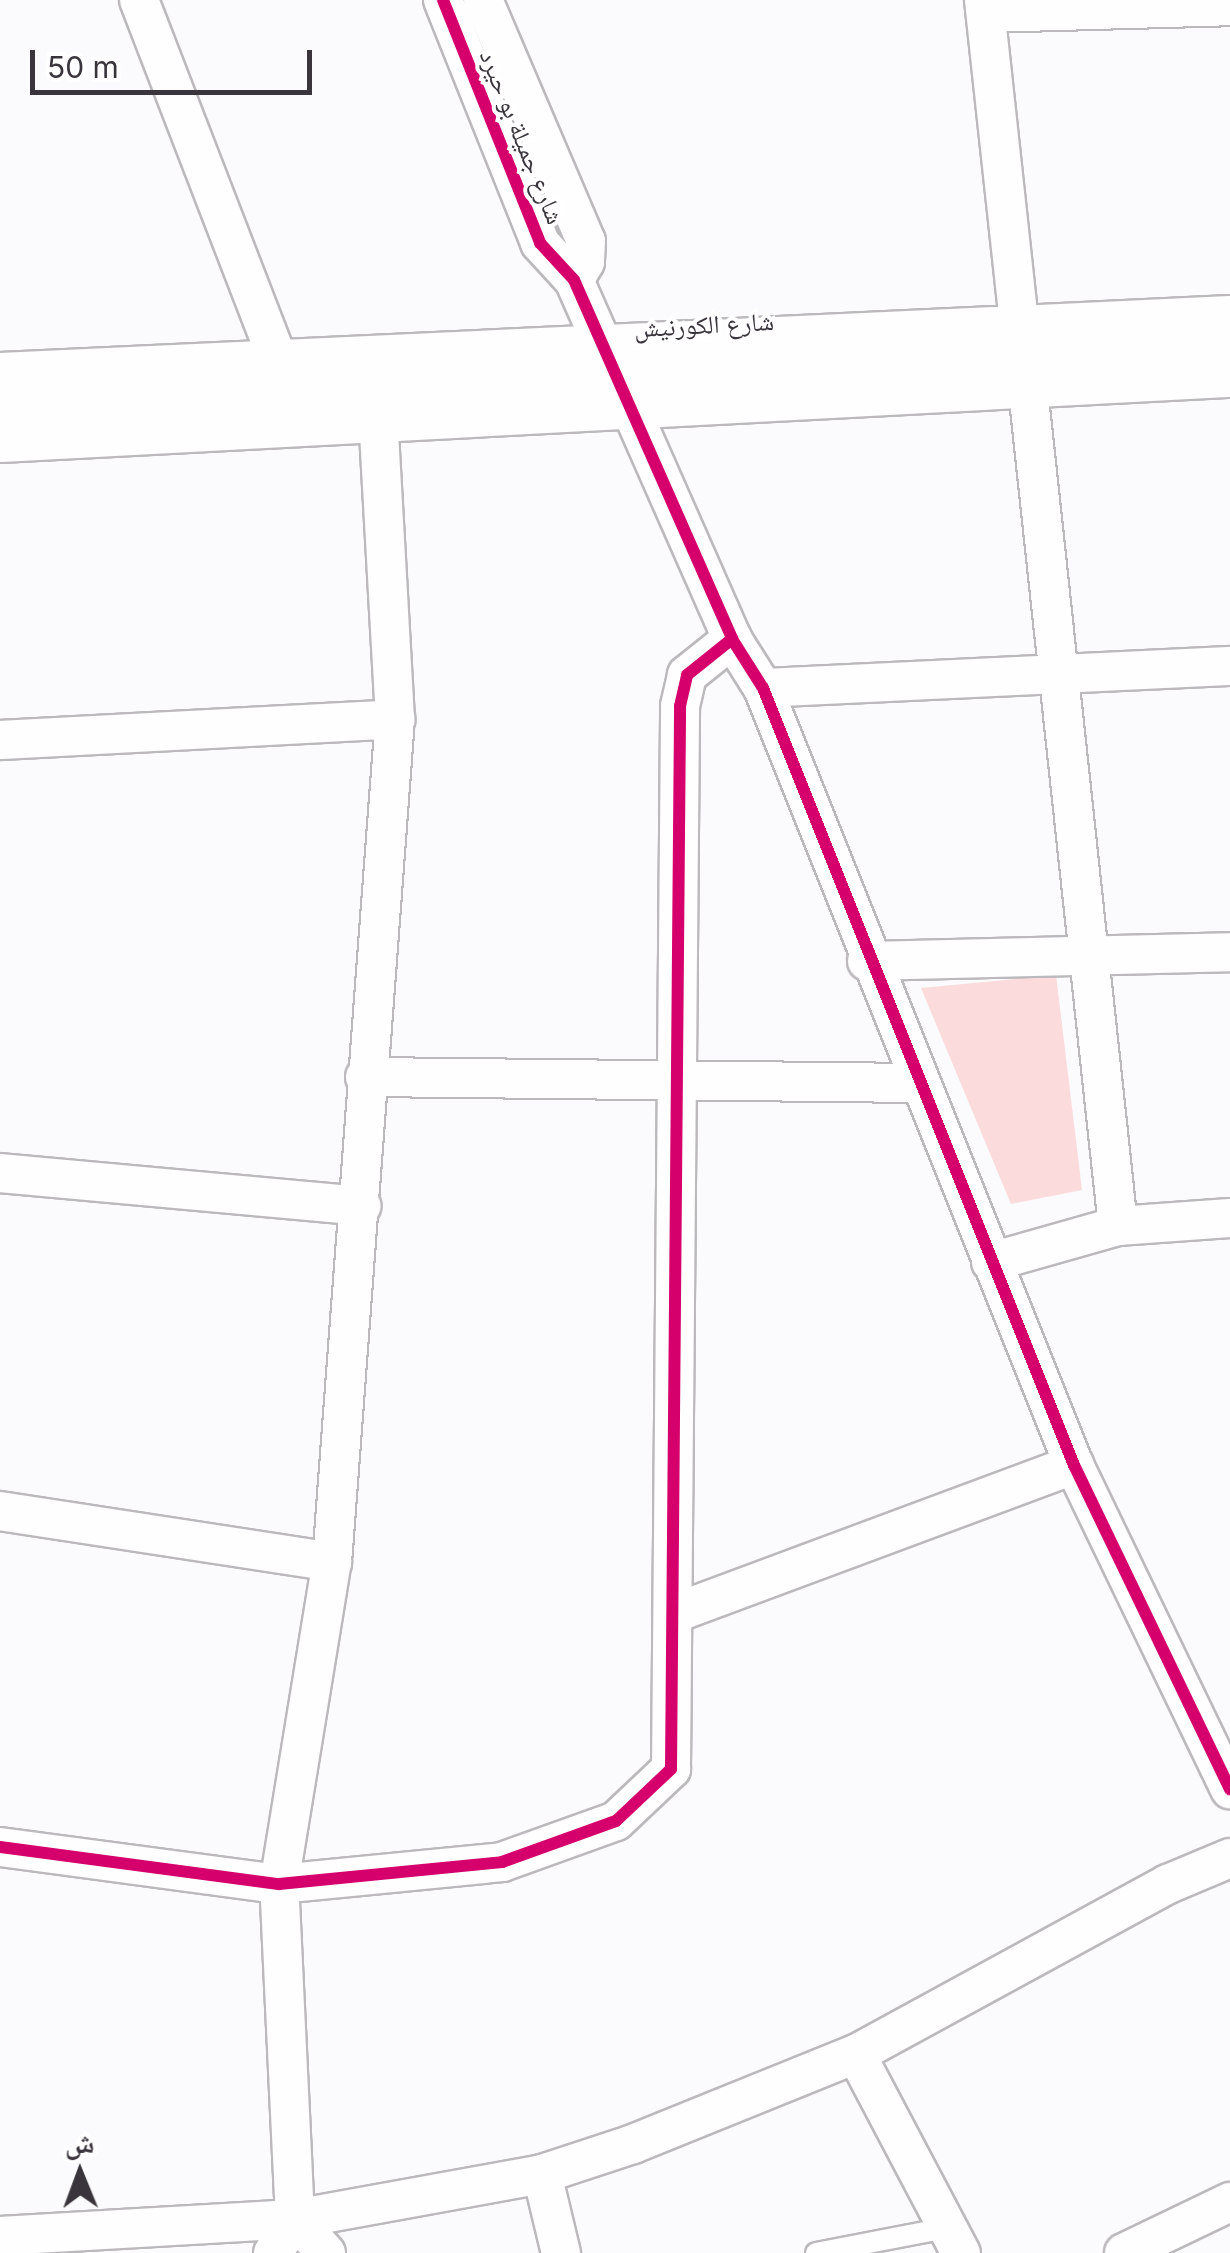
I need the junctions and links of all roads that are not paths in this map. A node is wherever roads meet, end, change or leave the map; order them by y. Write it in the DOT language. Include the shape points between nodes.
graph roads {
  1 [pos="139,0"];
  2 [pos="443,0"];
  3 [pos="483,0"];
  4 [pos="985,6"];
  5 [pos="1230,6"];
  6 [pos="574,280"];
  7 [pos="1230,324"];
  8 [pos="1024,355"];
  9 [pos="1230,369"];
  10 [pos="282,371"];
  11 [pos="616,376"];
  12 [pos="0,380"];
  13 [pos="378,413"];
  14 [pos="0,434"];
  15 [pos="732,639"];
  16 [pos="1230,666"];
  17 [pos="1058,676"];
  18 [pos="762,688"];
  19 [pos="395,719"];
  20 [pos="0,740"];
  21 [pos="1230,952"];
  22 [pos="1089,959"];
  23 [pos="867,961"];
  24 [pos="365,1077"];
  25 [pos="678,1081"];
  26 [pos="918,1083"];
  27 [pos="0,1173"];
  28 [pos="361,1206"];
  29 [pos="1230,1218"];
  30 [pos="1118,1226"];
  31 [pos="991,1262"];
  32 [pos="1074,1465"];
  33 [pos="0,1511"];
  34 [pos="332,1562"];
  35 [pos="674,1613"];
  36 [pos="1230,1789"];
  37 [pos="0,1846"];
  38 [pos="1230,1858"];
  39 [pos="279,1884"];
  40 [pos="856,2054"];
  41 [pos="542,2174"];
  42 [pos="1230,2202"];
  43 [pos="295,2220"];
  44 [pos="0,2236"];
  45 [pos="956,2240"];
  46 [pos="272,2253"];
  47 [pos="326,2253"];
  48 [pos="561,2253"];
  49 [pos="816,2253"];
  50 [pos="1124,2253"];
  1 -- 10 [label="street"];
  2 -- 6 [label="street, شارع جميلة بو حيرد" via="540,243"];
  3 -- 6 [label="street" via="586,241 585,262"];
  4 -- 5 [label="street"];
  4 -- 8 [label="street"];
  6 -- 11 [label="street, شارع جميلة بو حيرد"];
  7 -- 8 [label="street, شارع الكورنيش"];
  8 -- 9 [label="street, شارع الكورنيش"];
  8 -- 11 [label="street, شارع الكورنيش"];
  8 -- 17 [label="street"];
  10 -- 11 [label="street, شارع الكورنيش"];
  10 -- 12 [label="street, شارع الكورنيش"];
  11 -- 13 [label="street, شارع الكورنيش"];
  11 -- 15 [label="street, شارع جميلة بو حيرد"];
  13 -- 14 [label="street, شارع الكورنيش"];
  13 -- 19 [label="street"];
  15 -- 18 [label="street, شارع جميلة بو حيرد"];
  15 -- 25 [label="street" via="687,675 680,706"];
  16 -- 17 [label="street"];
  17 -- 18 [label="street"];
  17 -- 22 [label="street"];
  18 -- 23 [label="street, شارع جميلة بو حيرد"];
  19 -- 20 [label="street"];
  19 -- 24 [label="street"];
  21 -- 22 [label="street"];
  22 -- 23 [label="street"];
  22 -- 30 [label="street"];
  23 -- 26 [label="street, شارع جميلة بو حيرد"];
  24 -- 25 [label="street"];
  24 -- 28 [label="street"];
  25 -- 26 [label="street"];
  25 -- 35 [label="street"];
  26 -- 31 [label="street, شارع جميلة بو حيرد"];
  27 -- 28 [label="street"];
  28 -- 34 [label="street"];
  29 -- 30 [label="street"];
  30 -- 31 [label="street"];
  31 -- 32 [label="street, شارع جميلة بو حيرد"];
  32 -- 35 [label="street"];
  32 -- 36 [label="street, شارع جميلة بو حيرد"];
  33 -- 34 [label="street"];
  34 -- 39 [label="street"];
  35 -- 39 [label="street" via="671,1769 616,1820 502,1862"];
  37 -- 39 [label="street"];
  38 -- 40 [label="street" via="1168,1884"];
  39 -- 43 [label="street"];
  40 -- 41 [label="street"];
  40 -- 45 [label="street"];
  41 -- 43 [label="street"];
  41 -- 48 [label="street"];
  42 -- 50 [label="street"];
  43 -- 44 [label="street"];
  43 -- 46 [label="street"];
  43 -- 47 [label="street"];
  45 -- 49 [label="lane"];
}
